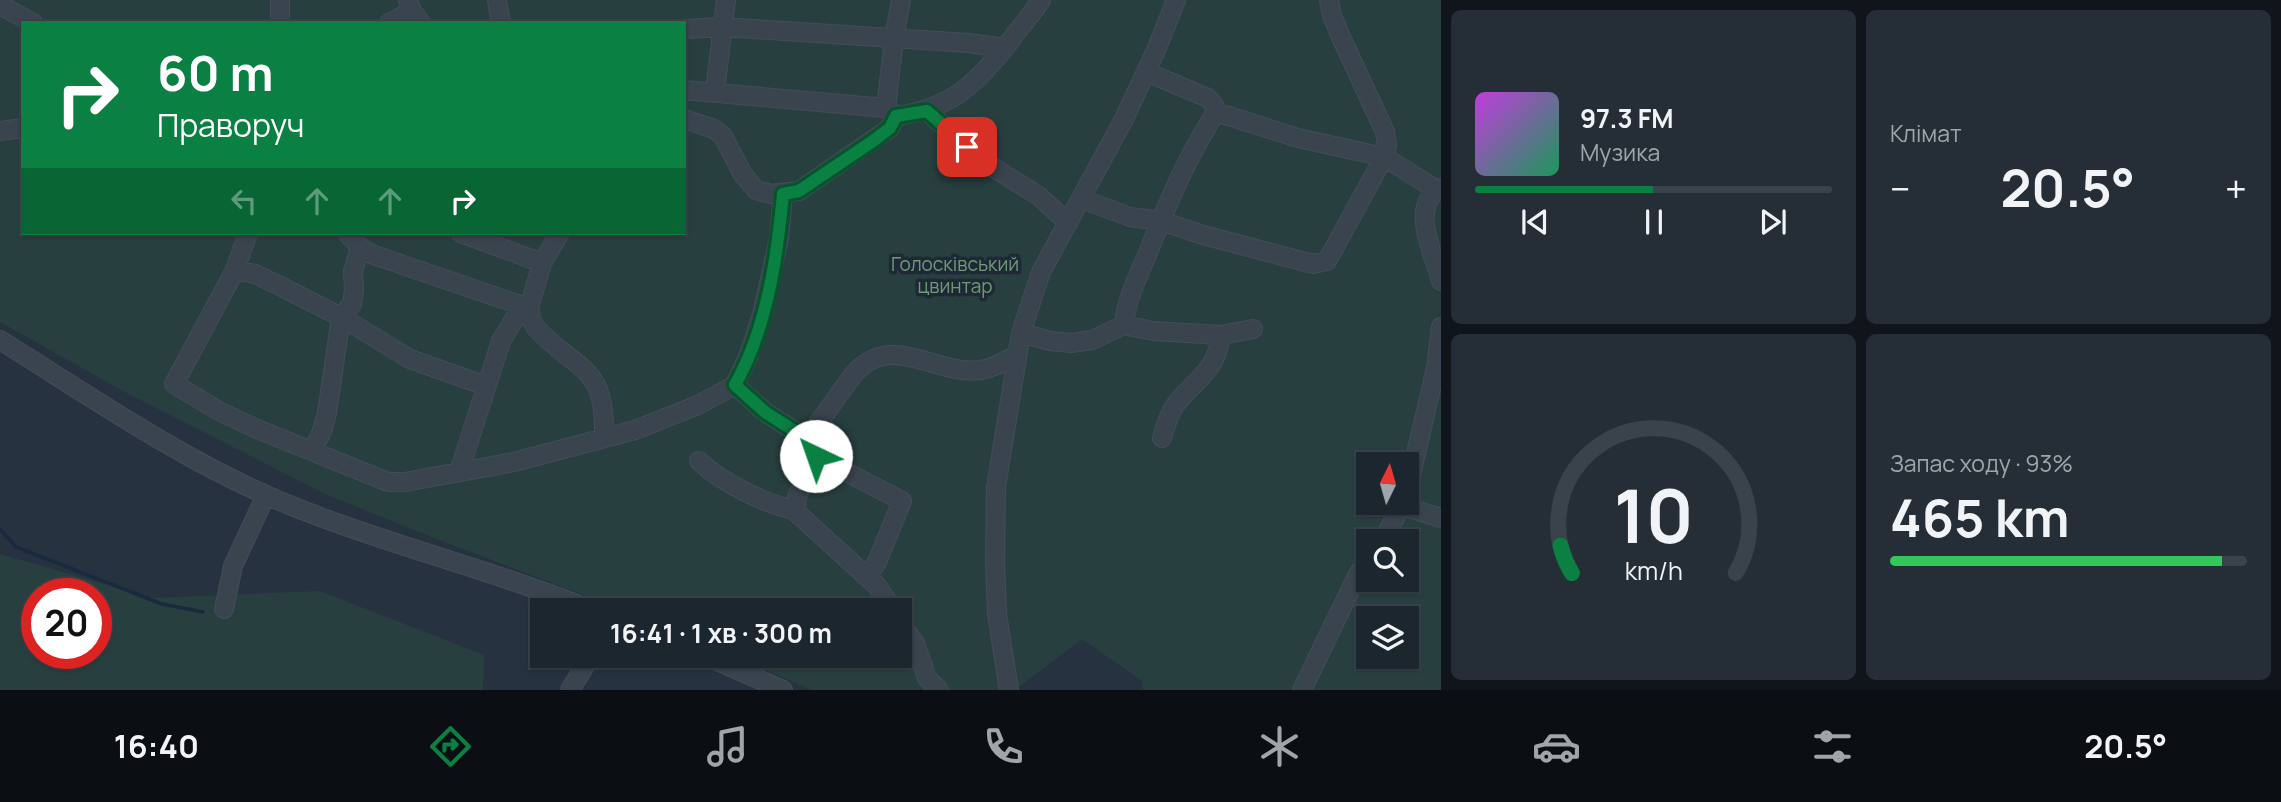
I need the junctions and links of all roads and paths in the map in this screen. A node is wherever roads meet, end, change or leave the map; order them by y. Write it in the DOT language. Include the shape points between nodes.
graph roads {
  1 [pos="31,0"];
  2 [pos="280,0"];
  3 [pos="497,0"];
  4 [pos="726,0"];
  5 [pos="901,0"];
  6 [pos="1041,0"];
  7 [pos="1176,0"];
  8 [pos="1329,0"];
  9 [pos="8,9"];
  10 [pos="413,11"];
  11 [pos="29,21"];
  12 [pos="281,21"];
  13 [pos="393,21"];
  14 [pos="501,21"];
  15 [pos="723,27"];
  16 [pos="686,29"];
  17 [pos="894,39"];
  18 [pos="1005,48"];
  19 [pos="1146,72"];
  20 [pos="686,90"];
  21 [pos="715,91"];
  22 [pos="927,111"];
  23 [pos="891,112"];
  24 [pos="1216,112"];
  25 [pos="686,120"];
  26 [pos="21,128"];
  27 [pos="0,131"];
  28 [pos="1384,157"];
  29 [pos="1439,189"];
  30 [pos="783,194"];
  31 [pos="1082,198"];
  32 [pos="1161,220"];
  33 [pos="1068,223"];
  34 [pos="247,235"];
  35 [pos="349,235"];
  36 [pos="466,235"];
  37 [pos="559,235"];
  38 [pos="360,247"];
  39 [pos="542,264"];
  40 [pos="235,270"];
  41 [pos="1441,281"];
  42 [pos="529,308"];
  43 [pos="341,317"];
  44 [pos="1124,324"];
  45 [pos="1441,327"];
  46 [pos="1253,329"];
  47 [pos="1021,332"];
  48 [pos="1221,335"];
  49 [pos="0,340"];
  50 [pos="1016,355"];
  51 [pos="735,385"];
  52 [pos="485,386"];
  53 [pos="604,436"];
  54 [pos="1162,438"];
  55 [pos="807,439"];
  56 [pos="313,450"];
  57 [pos="1416,452"];
  58 [pos="816,456"];
  59 [pos="699,461"];
  60 [pos="458,472"];
  61 [pos="266,495"];
  62 [pos="1419,507"];
  63 [pos="796,510"];
  64 [pos="1441,518"];
  65 [pos="867,577"];
  66 [pos="1356,578"];
  67 [pos="563,598"];
  68 [pos="887,598"];
  69 [pos="224,609"];
  70 [pos="912,639"];
  71 [pos="584,668"];
  72 [pos="733,668"];
  73 [pos="1003,688"];
  74 [pos="570,690"];
  75 [pos="783,690"];
  76 [pos="939,690"];
  77 [pos="1302,690"];
  1 -- 9 [label="street"];
  2 -- 12 [label="street"];
  3 -- 14 [label="street"];
  4 -- 15 [label="street"];
  5 -- 17 [label="street"];
  6 -- 18 [label="street"];
  7 -- 19 [label="street"];
  8 -- 28 [label="street" via="1387,138"];
  9 -- 11 [label="street"];
  10 -- 13 [label="street"];
  15 -- 16 [label="street"];
  15 -- 17 [label="street"];
  15 -- 21 [label="street"];
  17 -- 18 [label="street"];
  17 -- 23 [label="street"];
  18 -- 22 [label="street" via="972,85"];
  19 -- 24 [label="street" via="1208,98"];
  19 -- 31 [label="street"];
  20 -- 21 [label="street"];
  21 -- 23 [label="street"];
  22 -- 23 [label="street"];
  22 -- 33 [label="street"];
  23 -- 30 [label="street" via="890,128 873,141 799,191"];
  24 -- 28 [label="street" via="1298,138"];
  24 -- 32 [label="street" via="1176,182"];
  25 -- 30 [label="street" via="723,136 756,190"];
  26 -- 27 [label="street"];
  28 -- 29 [label="street"];
  28 -- 32 [label="street" via="1333,254 1320,264"];
  29 -- 41 [label="street" via="1425,205 1424,221"];
  30 -- 51 [label="street" via="763,311"];
  31 -- 32 [label="street" via="1130,217"];
  31 -- 33 [label="street"];
  32 -- 44 [label="street"];
  33 -- 47 [label="street" via="1041,272"];
  34 -- 40 [label="street"];
  35 -- 38 [label="street"];
  36 -- 39 [label="street"];
  37 -- 39 [label="street"];
  38 -- 42 [label="street"];
  38 -- 43 [label="street" via="353,271 352,304"];
  39 -- 42 [label="street"];
  40 -- 43 [label="street" via="262,277"];
  40 -- 56 [label="street" via="174,384 219,411"];
  42 -- 52 [label="street" via="507,329"];
  42 -- 53 [label="street" via="536,328 596,383 605,412"];
  43 -- 52 [label="street" via="410,359"];
  43 -- 56 [label="street" via="327,412"];
  44 -- 47 [label="street" via="1082,342 1058,342"];
  44 -- 48 [label="street" via="1153,331"];
  45 -- 57 [label="street"];
  46 -- 48 [label="street"];
  47 -- 50 [label="street"];
  48 -- 54 [label="street" via="1214,360 1175,405"];
  49 -- 61 [label="street" via="145,430"];
  50 -- 55 [label="street" via="993,367 972,370 881,355 860,366"];
  50 -- 73 [label="street" via="996,487"];
  51 -- 53 [label="street" via="664,419"];
  51 -- 55 [label="street" via="765,412"];
  52 -- 60 [label="street"];
  53 -- 60 [label="street" via="558,451"];
  55 -- 58 [label="street"];
  56 -- 60 [label="street" via="388,482"];
  58 -- 63 [label="street"];
  58 -- 65 [label="street" via="902,501"];
  59 -- 63 [label="street" via="714,474"];
  61 -- 67 [label="street" via="431,556"];
  61 -- 69 [label="street" via="233,566"];
  62 -- 64 [label="street"];
  63 -- 65 [label="street"];
  65 -- 68 [label="street"];
  66 -- 77 [label="street"];
  70 -- 76 [label="street" via="927,678"];
  71 -- 74 [label="street"];
  72 -- 75 [label="street"];
}
